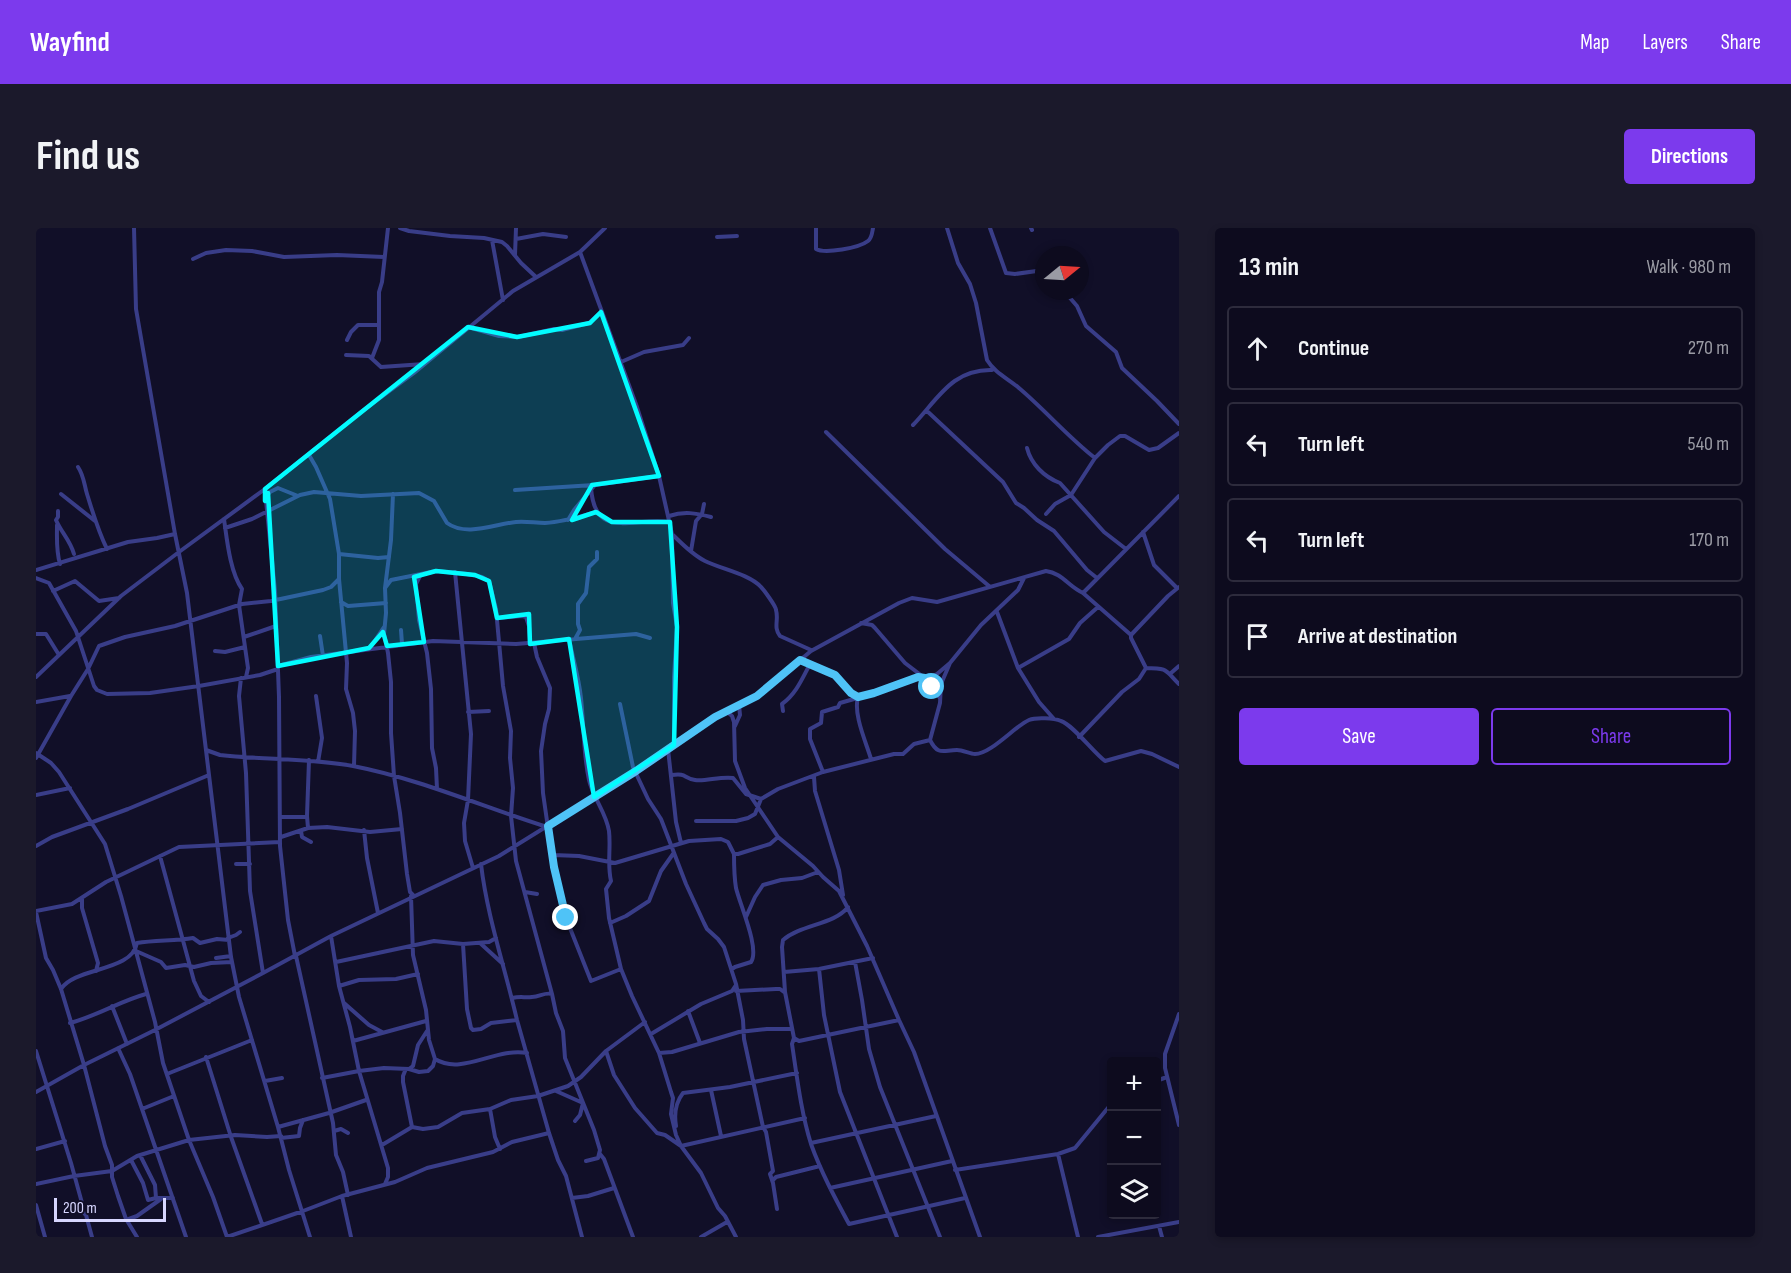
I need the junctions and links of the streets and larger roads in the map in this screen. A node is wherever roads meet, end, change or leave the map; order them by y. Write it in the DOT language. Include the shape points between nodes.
graph roads {
  1 [pos="134,228"];
  2 [pos="388,228"];
  3 [pos="400,228"];
  4 [pos="516,228"];
  5 [pos="553,228"];
  6 [pos="603,228"];
  7 [pos="816,228"];
  8 [pos="873,228"];
  9 [pos="946,228"];
  10 [pos="990,228"];
  11 [pos="423,230"];
  12 [pos="553,236"];
  13 [pos="737,236"];
  14 [pos="566,237"];
  15 [pos="717,237"];
  16 [pos="516,239"];
  17 [pos="492,240"];
  18 [pos="580,252"];
  19 [pos="515,255"];
  20 [pos="384,257"];
  21 [pos="193,259"];
  22 [pos="1035,271"];
  23 [pos="536,278"];
  24 [pos="502,300"];
  25 [pos="1072,300"];
  26 [pos="601,312"];
  27 [pos="378,325"];
  28 [pos="468,327"];
  29 [pos="689,338"];
  30 [pos="347,340"];
  31 [pos="346,355"];
  32 [pos="372,358"];
  33 [pos="621,362"];
  34 [pos="425,364"];
  35 [pos="993,370"];
  36 [pos="927,411"];
  37 [pos="1179,424"];
  38 [pos="914,425"];
  39 [pos="826,432"];
  40 [pos="1179,433"];
  41 [pos="1027,448"];
  42 [pos="309,455"];
  43 [pos="1095,458"];
  44 [pos="78,468"];
  45 [pos="659,476"];
  46 [pos="593,486"];
  47 [pos="265,489"];
  48 [pos="515,490"];
  49 [pos="61,494"];
  50 [pos="327,494"];
  51 [pos="393,494"];
  52 [pos="1071,495"];
  53 [pos="298,496"];
  54 [pos="1179,496"];
  55 [pos="265,501"];
  56 [pos="704,504"];
  57 [pos="58,511"];
  58 [pos="267,512"];
  59 [pos="596,512"];
  60 [pos="702,514"];
  61 [pos="1046,514"];
  62 [pos="669,516"];
  63 [pos="711,517"];
  64 [pos="224,519"];
  65 [pos="568,520"];
  66 [pos="96,522"];
  67 [pos="670,522"];
  68 [pos="57,524"];
  69 [pos="225,528"];
  70 [pos="1143,532"];
  71 [pos="175,534"];
  72 [pos="672,534"];
  73 [pos="107,549"];
  74 [pos="1126,549"];
  75 [pos="179,552"];
  76 [pos="597,552"];
  77 [pos="691,552"];
  78 [pos="74,554"];
  79 [pos="339,555"];
  80 [pos="389,557"];
  81 [pos="60,564"];
  82 [pos="36,570"];
  83 [pos="456,572"];
  84 [pos="420,576"];
  85 [pos="36,578"];
  86 [pos="1024,578"];
  87 [pos="1097,578"];
  88 [pos="339,579"];
  89 [pos="989,586"];
  90 [pos="331,587"];
  91 [pos="385,588"];
  92 [pos="1177,588"];
  93 [pos="53,591"];
  94 [pos="1083,593"];
  95 [pos="1179,593"];
  96 [pos="340,595"];
  97 [pos="119,598"];
  98 [pos="275,601"];
  99 [pos="341,602"];
  100 [pos="386,603"];
  101 [pos="239,605"];
  102 [pos="1098,607"];
  103 [pos="997,612"];
  104 [pos="497,618"];
  105 [pos="191,622"];
  106 [pos="860,623"];
  107 [pos="276,626"];
  108 [pos="384,626"];
  109 [pos="401,630"];
  110 [pos="36,634"];
  111 [pos="1131,635"];
  112 [pos="320,636"];
  113 [pos="78,637"];
  114 [pos="244,637"];
  115 [pos="651,638"];
  116 [pos="569,639"];
  117 [pos="575,639"];
  118 [pos="424,642"];
  119 [pos="462,643"];
  120 [pos="402,644"];
  121 [pos="499,644"];
  122 [pos="532,644"];
  123 [pos="387,646"];
  124 [pos="245,647"];
  125 [pos="369,648"];
  126 [pos="215,651"];
  127 [pos="812,651"];
  128 [pos="345,652"];
  129 [pos="59,655"];
  130 [pos="323,656"];
  131 [pos="800,660"];
  132 [pos="950,663"];
  133 [pos="810,664"];
  134 [pos="1179,666"];
  135 [pos="278,667"];
  136 [pos="1018,668"];
  137 [pos="1146,668"];
  138 [pos="88,669"];
  139 [pos="1171,674"];
  140 [pos="36,676"];
  141 [pos="243,677"];
  142 [pos="923,677"];
  143 [pos="1179,684"];
  144 [pos="199,686"];
  145 [pos="70,696"];
  146 [pos="315,696"];
  147 [pos="856,698"];
  148 [pos="941,698"];
  149 [pos="36,702"];
  150 [pos="620,704"];
  151 [pos="739,705"];
  152 [pos="489,711"];
  153 [pos="726,711"];
  154 [pos="783,711"];
  155 [pos="468,712"];
  156 [pos="1054,720"];
  157 [pos="734,727"];
  158 [pos="1079,737"];
  159 [pos="930,740"];
  160 [pos="674,745"];
  161 [pos="668,749"];
  162 [pos="206,750"];
  163 [pos="37,755"];
  164 [pos="244,756"];
  165 [pos="280,758"];
  166 [pos="871,759"];
  167 [pos="309,760"];
  168 [pos="318,762"];
  169 [pos="354,766"];
  170 [pos="1179,767"];
  171 [pos="636,771"];
  172 [pos="823,772"];
  173 [pos="209,775"];
  174 [pos="672,775"];
  175 [pos="394,776"];
  176 [pos="814,777"];
  177 [pos="70,788"];
  178 [pos="437,789"];
  179 [pos="36,795"];
  180 [pos="751,795"];
  181 [pos="594,796"];
  182 [pos="761,799"];
  183 [pos="468,800"];
  184 [pos="757,806"];
  185 [pos="511,816"];
  186 [pos="280,817"];
  187 [pos="307,817"];
  188 [pos="696,821"];
  189 [pos="91,823"];
  190 [pos="548,826"];
  191 [pos="308,828"];
  192 [pos="402,829"];
  193 [pos="364,830"];
  194 [pos="301,831"];
  195 [pos="778,837"];
  196 [pos="280,839"];
  197 [pos="311,842"];
  198 [pos="681,843"];
  199 [pos="250,844"];
  200 [pos="216,845"];
  201 [pos="36,846"];
  202 [pos="515,846"];
  203 [pos="671,846"];
  204 [pos="673,854"];
  205 [pos="734,854"];
  206 [pos="160,855"];
  207 [pos="553,855"];
  208 [pos="609,862"];
  209 [pos="236,864"];
  210 [pos="250,864"];
  211 [pos="481,864"];
  212 [pos="473,868"];
  213 [pos="818,872"];
  214 [pos="115,878"];
  215 [pos="525,891"];
  216 [pos="537,894"];
  217 [pos="82,898"];
  218 [pos="411,898"];
  219 [pos="844,899"];
  220 [pos="848,907"];
  221 [pos="36,911"];
  222 [pos="378,913"];
  223 [pos="745,918"];
  224 [pos="610,923"];
  225 [pos="240,932"];
  226 [pos="331,936"];
  227 [pos="496,938"];
  228 [pos="228,939"];
  229 [pos="183,940"];
  230 [pos="480,942"];
  231 [pos="463,944"];
  232 [pos="413,945"];
  233 [pos="135,951"];
  234 [pos="296,955"];
  235 [pos="231,956"];
  236 [pos="216,958"];
  237 [pos="873,958"];
  238 [pos="336,962"];
  239 [pos="855,962"];
  240 [pos="232,963"];
  241 [pos="503,964"];
  242 [pos="190,967"];
  243 [pos="621,969"];
  244 [pos="732,969"];
  245 [pos="819,969"];
  246 [pos="95,972"];
  247 [pos="784,972"];
  248 [pos="263,973"];
  249 [pos="418,974"];
  250 [pos="736,984"];
  251 [pos="339,986"];
  252 [pos="237,987"];
  253 [pos="61,989"];
  254 [pos="732,991"];
  255 [pos="738,991"];
  256 [pos="785,992"];
  257 [pos="146,994"];
  258 [pos="552,994"];
  259 [pos="512,998"];
  260 [pos="209,1002"];
  261 [pos="343,1003"];
  262 [pos="112,1006"];
  263 [pos="688,1011"];
  264 [pos="1179,1014"];
  265 [pos="517,1020"];
  266 [pos="898,1020"];
  267 [pos="426,1021"];
  268 [pos="645,1022"];
  269 [pos="70,1023"];
  270 [pos="865,1027"];
  271 [pos="791,1029"];
  272 [pos="155,1030"];
  273 [pos="427,1030"];
  274 [pos="743,1031"];
  275 [pos="382,1032"];
  276 [pos="651,1034"];
  277 [pos="829,1034"];
  278 [pos="794,1038"];
  279 [pos="252,1040"];
  280 [pos="353,1041"];
  281 [pos="700,1043"];
  282 [pos="127,1044"];
  283 [pos="118,1048"];
  284 [pos="36,1051"];
  285 [pos="606,1051"];
  286 [pos="526,1053"];
  287 [pos="659,1053"];
  288 [pos="206,1057"];
  289 [pos="435,1059"];
  290 [pos="84,1065"];
  291 [pos="407,1070"];
  292 [pos="359,1071"];
  293 [pos="796,1072"];
  294 [pos="167,1074"];
  295 [pos="1167,1077"];
  296 [pos="282,1078"];
  297 [pos="322,1078"];
  298 [pos="1161,1079"];
  299 [pos="265,1082"];
  300 [pos="574,1082"];
  301 [pos="754,1082"];
  302 [pos="47,1085"];
  303 [pos="711,1090"];
  304 [pos="556,1091"];
  305 [pos="36,1092"];
  306 [pos="174,1096"];
  307 [pos="538,1096"];
  308 [pos="367,1100"];
  309 [pos="583,1103"];
  310 [pos="142,1109"];
  311 [pos="490,1109"];
  312 [pos="1107,1109"];
  313 [pos="329,1113"];
  314 [pos="936,1116"];
  315 [pos="805,1118"];
  316 [pos="304,1120"];
  317 [pos="576,1121"];
  318 [pos="894,1125"];
  319 [pos="1179,1125"];
  320 [pos="278,1127"];
  321 [pos="412,1127"];
  322 [pos="763,1127"];
  323 [pos="334,1131"];
  324 [pos="348,1133"];
  325 [pos="549,1133"];
  326 [pos="855,1133"];
  327 [pos="721,1136"];
  328 [pos="231,1137"];
  329 [pos="281,1137"];
  330 [pos="189,1140"];
  331 [pos="65,1141"];
  332 [pos="811,1143"];
  333 [pos="382,1145"];
  334 [pos="681,1146"];
  335 [pos="36,1149"];
  336 [pos="156,1149"];
  337 [pos="500,1149"];
  338 [pos="600,1154"];
  339 [pos="1058,1154"];
  340 [pos="140,1155"];
  341 [pos="131,1160"];
  342 [pos="586,1161"];
  343 [pos="952,1161"];
  344 [pos="820,1166"];
  345 [pos="913,1169"];
  346 [pos="955,1170"];
  347 [pos="112,1171"];
  348 [pos="74,1176"];
  349 [pos="873,1177"];
  350 [pos="773,1181"];
  351 [pos="36,1184"];
  352 [pos="385,1184"];
  353 [pos="614,1188"];
  354 [pos="830,1188"];
  355 [pos="348,1195"];
  356 [pos="342,1196"];
  357 [pos="156,1198"];
  358 [pos="173,1198"];
  359 [pos="572,1198"];
  360 [pos="965,1198"];
  361 [pos="162,1199"];
  362 [pos="36,1205"];
  363 [pos="928,1207"];
  364 [pos="777,1209"];
  365 [pos="303,1211"];
  366 [pos="888,1215"];
  367 [pos="126,1220"];
  368 [pos="727,1222"];
  369 [pos="1179,1222"];
  370 [pos="262,1224"];
  371 [pos="1159,1226"];
  372 [pos="45,1237"];
  373 [pos="92,1237"];
  374 [pos="137,1237"];
  375 [pos="186,1237"];
  376 [pos="227,1237"];
  377 [pos="310,1237"];
  378 [pos="351,1237"];
  379 [pos="582,1237"];
  380 [pos="633,1237"];
  381 [pos="701,1237"];
  382 [pos="736,1237"];
  383 [pos="897,1237"];
  384 [pos="940,1237"];
  385 [pos="980,1237"];
  386 [pos="1078,1237"];
  387 [pos="1098,1237"];
  388 [pos="1162,1237"];
  1 -- 71 [label="street" via="135,309"];
  2 -- 20 [label="street"];
  3 -- 11 [label="street"];
  4 -- 16 [label="street"];
  5 -- 12 [label="street"];
  6 -- 18 [label="street"];
  7 -- 8 [label="street" via="816,249 821,252 867,242"];
  9 -- 35 [label="street" via="958,263 969,280 987,360"];
  10 -- 22 [label="street" via="1006,273"];
  11 -- 17 [label="street"];
  12 -- 14 [label="street"];
  12 -- 16 [label="street"];
  13 -- 15 [label="street"];
  16 -- 19 [label="street"];
  17 -- 19 [label="street" via="504,243"];
  17 -- 24 [label="street"];
  18 -- 23 [label="street"];
  18 -- 26 [label="street"];
  19 -- 23 [label="street"];
  20 -- 21 [label="street" via="284,257 226,250"];
  20 -- 27 [label="street"];
  23 -- 24 [label="street"];
  24 -- 28 [label="street"];
  25 -- 37 [label="street" via="1086,327 1116,352 1122,368"];
  26 -- 28 [label="street" via="589,323 518,337"];
  26 -- 33 [label="street"];
  27 -- 30 [label="street" via="358,325"];
  27 -- 32 [label="street" via="379,340"];
  28 -- 34 [label="street"];
  29 -- 33 [label="street" via="683,345 644,352"];
  31 -- 32 [label="street" via="364,354"];
  32 -- 34 [label="street" via="381,367"];
  33 -- 45 [label="street"];
  34 -- 42 [label="street"];
  35 -- 36 [label="street" via="955,379"];
  35 -- 43 [label="street" via="1019,388"];
  36 -- 38 [label="street"];
  36 -- 87 [label="street" via="1003,482 1016,503 1054,531"];
  39 -- 89 [label="street" via="945,549"];
  40 -- 43 [label="street" via="1149,450 1120,436"];
  41 -- 52 [label="street" via="1035,465"];
  42 -- 47 [label="street"];
  42 -- 50 [label="street"];
  43 -- 52 [label="street"];
  44 -- 66 [label="street"];
  45 -- 46 [label="street"];
  45 -- 62 [label="street"];
  46 -- 48 [label="street"];
  46 -- 59 [label="street"];
  46 -- 65 [label="street"];
  47 -- 55 [label="street"];
  47 -- 64 [label="street"];
  49 -- 66 [label="street"];
  50 -- 51 [label="street"];
  50 -- 53 [label="street"];
  50 -- 79 [label="street"];
  51 -- 65 [label="street" via="423,494 438,505 450,525 467,529"];
  51 -- 80 [label="street"];
  52 -- 61 [label="street"];
  52 -- 74 [label="street" via="1104,532"];
  53 -- 55 [label="street" via="276,488"];
  53 -- 58 [label="street"];
  54 -- 70 [label="street"];
  55 -- 58 [label="street"];
  56 -- 60 [label="street"];
  57 -- 68 [label="street"];
  58 -- 69 [label="street"];
  58 -- 98 [label="street"];
  59 -- 65 [label="street"];
  59 -- 67 [label="street" via="612,522"];
  60 -- 62 [label="street" via="680,512"];
  60 -- 63 [label="street"];
  60 -- 77 [label="street" via="696,521"];
  62 -- 67 [label="street"];
  64 -- 69 [label="street"];
  64 -- 75 [label="street"];
  66 -- 73 [label="street"];
  67 -- 72 [label="street"];
  68 -- 78 [label="street" via="67,535"];
  68 -- 81 [label="street"];
  69 -- 101 [label="street" via="235,577 242,589"];
  70 -- 74 [label="street"];
  70 -- 92 [label="street" via="1152,561"];
  71 -- 73 [label="street"];
  71 -- 75 [label="street"];
  72 -- 77 [label="street"];
  72 -- 160 [label="street" via="677,627"];
  73 -- 81 [label="street"];
  74 -- 87 [label="street"];
  75 -- 97 [label="street"];
  75 -- 105 [label="street"];
  76 -- 117 [label="street" via="597,559 589,567 586,593 578,604 580,630"];
  77 -- 127 [label="street" via="760,585 776,607 778,633"];
  79 -- 80 [label="street"];
  79 -- 88 [label="street"];
  80 -- 91 [label="street"];
  81 -- 82 [label="street"];
  83 -- 84 [label="street" via="436,571"];
  83 -- 104 [label="street" via="489,581"];
  83 -- 119 [label="street"];
  84 -- 91 [label="street" via="391,580"];
  84 -- 118 [label="street" via="416,584"];
  85 -- 93 [label="street" via="47,582"];
  86 -- 89 [label="street"];
  86 -- 94 [label="street" via="1050,571"];
  86 -- 103 [label="street"];
  87 -- 94 [label="street"];
  88 -- 90 [label="street"];
  88 -- 96 [label="street"];
  89 -- 106 [label="street" via="936,602 908,599"];
  90 -- 96 [label="street"];
  90 -- 98 [label="street"];
  91 -- 100 [label="street"];
  92 -- 95 [label="street"];
  92 -- 111 [label="street"];
  93 -- 97 [label="street" via="75,581 99,601"];
  93 -- 113 [label="street"];
  94 -- 102 [label="street"];
  96 -- 99 [label="street"];
  97 -- 113 [label="street"];
  98 -- 101 [label="street"];
  98 -- 107 [label="street"];
  99 -- 100 [label="street" via="348,606"];
  99 -- 128 [label="street"];
  100 -- 108 [label="street"];
  101 -- 105 [label="street"];
  101 -- 114 [label="street"];
  102 -- 111 [label="street"];
  102 -- 136 [label="street" via="1069,639"];
  103 -- 132 [label="street"];
  103 -- 136 [label="street"];
  104 -- 121 [label="street"];
  104 -- 122 [label="street" via="526,617"];
  105 -- 138 [label="street" via="101,645"];
  105 -- 144 [label="street"];
  106 -- 127 [label="street"];
  106 -- 142 [label="street" via="872,625 905,663"];
  107 -- 114 [label="street"];
  107 -- 135 [label="street"];
  108 -- 123 [label="street"];
  108 -- 125 [label="street"];
  109 -- 120 [label="street"];
  110 -- 129 [label="street" via="46,634"];
  111 -- 137 [label="street"];
  112 -- 130 [label="street"];
  113 -- 129 [label="street"];
  113 -- 138 [label="street"];
  114 -- 124 [label="street"];
  115 -- 117 [label="street" via="636,634"];
  116 -- 117 [label="street"];
  116 -- 122 [label="street"];
  116 -- 181 [label="street" via="580,684 586,766"];
  118 -- 119 [label="street"];
  118 -- 120 [label="street"];
  118 -- 178 [label="street"];
  119 -- 121 [label="street"];
  119 -- 155 [label="street"];
  120 -- 123 [label="street"];
  121 -- 122 [label="street"];
  121 -- 185 [label="street" via="511,731"];
  122 -- 190 [label="street" via="550,688 541,751"];
  123 -- 125 [label="street"];
  123 -- 175 [label="street"];
  124 -- 126 [label="street"];
  124 -- 141 [label="street" via="248,668"];
  125 -- 128 [label="street"];
  127 -- 131 [label="street"];
  128 -- 130 [label="street"];
  128 -- 169 [label="street" via="347,696 354,717"];
  129 -- 140 [label="street"];
  130 -- 135 [label="street"];
  131 -- 133 [label="street"];
  131 -- 151 [label="street" via="757,696"];
  132 -- 142 [label="street" via="937,674"];
  132 -- 148 [label="street" via="941,684"];
  133 -- 147 [label="street" via="835,675"];
  133 -- 154 [label="street" via="800,685 782,704"];
  134 -- 139 [label="street"];
  135 -- 141 [label="street"];
  135 -- 165 [label="street"];
  136 -- 156 [label="street"];
  137 -- 139 [label="street" via="1160,668"];
  137 -- 158 [label="street"];
  138 -- 144 [label="street" via="95,688 107,694"];
  138 -- 145 [label="street"];
  139 -- 143 [label="street"];
  141 -- 144 [label="street"];
  141 -- 164 [label="street" via="239,696"];
  142 -- 147 [label="street"];
  142 -- 148 [label="street"];
  144 -- 162 [label="street"];
  145 -- 149 [label="street"];
  145 -- 163 [label="street"];
  146 -- 168 [label="street" via="322,738"];
  147 -- 166 [label="street"];
  147 -- 172 [label="street" via="822,712 821,723 810,729"];
  148 -- 159 [label="street"];
  150 -- 171 [label="street"];
  151 -- 153 [label="street"];
  151 -- 157 [label="street" via="740,716"];
  152 -- 155 [label="street"];
  153 -- 157 [label="street" via="732,716"];
  153 -- 160 [label="street"];
  155 -- 183 [label="street"];
  156 -- 158 [label="street" via="1064,722"];
  156 -- 159 [label="street" via="1030,719 1000,742 974,754 938,750"];
  157 -- 180 [label="street" via="737,768"];
  158 -- 170 [label="street" via="1105,761 1141,751"];
  159 -- 166 [label="street" via="914,744 903,754"];
  160 -- 161 [label="street"];
  161 -- 171 [label="street"];
  161 -- 174 [label="street"];
  162 -- 164 [label="street"];
  162 -- 173 [label="street"];
  163 -- 177 [label="street" via="59,772"];
  164 -- 165 [label="street"];
  164 -- 199 [label="street"];
  165 -- 167 [label="street"];
  165 -- 186 [label="street"];
  166 -- 172 [label="street"];
  167 -- 168 [label="street"];
  167 -- 187 [label="street"];
  168 -- 169 [label="street"];
  169 -- 175 [label="street"];
  171 -- 181 [label="street"];
  171 -- 203 [label="street"];
  172 -- 176 [label="street"];
  173 -- 189 [label="street"];
  173 -- 200 [label="street"];
  174 -- 180 [label="street" via="696,780 733,778"];
  174 -- 198 [label="street"];
  175 -- 178 [label="street"];
  175 -- 192 [label="street"];
  176 -- 182 [label="street"];
  176 -- 219 [label="street"];
  177 -- 179 [label="street"];
  177 -- 189 [label="street"];
  178 -- 183 [label="street"];
  180 -- 182 [label="street"];
  180 -- 184 [label="street"];
  181 -- 190 [label="street"];
  181 -- 208 [label="street" via="608,824"];
  182 -- 184 [label="street"];
  183 -- 185 [label="street"];
  183 -- 212 [label="street" via="465,841"];
  184 -- 188 [label="street" via="755,814 736,821"];
  184 -- 195 [label="street"];
  185 -- 190 [label="street"];
  185 -- 202 [label="street"];
  186 -- 187 [label="street"];
  186 -- 196 [label="street"];
  187 -- 191 [label="street"];
  189 -- 201 [label="street"];
  189 -- 214 [label="street" via="105,844"];
  190 -- 202 [label="street"];
  190 -- 207 [label="street"];
  191 -- 193 [label="street"];
  191 -- 194 [label="street"];
  192 -- 193 [label="street"];
  192 -- 218 [label="street"];
  193 -- 222 [label="street"];
  194 -- 196 [label="street"];
  194 -- 197 [label="street" via="302,837"];
  195 -- 205 [label="street" via="770,844"];
  195 -- 213 [label="street"];
  196 -- 199 [label="street"];
  196 -- 234 [label="street"];
  198 -- 203 [label="street"];
  198 -- 205 [label="street" via="726,840"];
  199 -- 200 [label="street"];
  199 -- 210 [label="street"];
  200 -- 206 [label="street" via="179,847"];
  200 -- 228 [label="street"];
  202 -- 211 [label="street"];
  202 -- 215 [label="street"];
  203 -- 204 [label="street"];
  203 -- 208 [label="street"];
  204 -- 224 [label="street" via="661,871 650,901"];
  204 -- 244 [label="street" via="707,929 724,947"];
  205 -- 223 [label="street" via="736,890"];
  206 -- 214 [label="street"];
  206 -- 229 [label="street"];
  207 -- 208 [label="street"];
  207 -- 243 [label="street" via="569,931 589,980"];
  208 -- 224 [label="street" via="611,881 606,889"];
  209 -- 210 [label="street"];
  210 -- 248 [label="street"];
  211 -- 212 [label="street"];
  211 -- 227 [label="street" via="484,894"];
  212 -- 218 [label="street"];
  213 -- 219 [label="street"];
  213 -- 223 [label="street" via="763,885"];
  214 -- 217 [label="street"];
  214 -- 233 [label="street"];
  215 -- 216 [label="street"];
  215 -- 258 [label="street"];
  217 -- 221 [label="street" via="69,905"];
  217 -- 246 [label="street" via="98,963"];
  218 -- 222 [label="street"];
  218 -- 232 [label="street"];
  219 -- 220 [label="street"];
  220 -- 237 [label="street"];
  220 -- 247 [label="street" via="838,917 785,938"];
  221 -- 253 [label="street" via="46,958"];
  222 -- 226 [label="street"];
  223 -- 244 [label="street" via="754,958"];
  224 -- 243 [label="street"];
  225 -- 228 [label="street"];
  226 -- 234 [label="street"];
  226 -- 238 [label="street"];
  227 -- 230 [label="street"];
  227 -- 241 [label="street"];
  228 -- 229 [label="street" via="200,943 193,938"];
  228 -- 235 [label="street"];
  229 -- 233 [label="street" via="136,943"];
  229 -- 242 [label="street"];
  230 -- 231 [label="street"];
  230 -- 241 [label="street"];
  231 -- 232 [label="street" via="438,940"];
  231 -- 265 [label="street" via="471,1028 478,1030 491,1023"];
  232 -- 238 [label="street"];
  232 -- 249 [label="street"];
  233 -- 242 [label="street" via="166,968"];
  233 -- 246 [label="street"];
  233 -- 257 [label="street"];
  234 -- 248 [label="street"];
  234 -- 297 [label="street"];
  235 -- 236 [label="street"];
  235 -- 240 [label="street"];
  237 -- 239 [label="street"];
  237 -- 266 [label="street"];
  238 -- 251 [label="street"];
  239 -- 245 [label="street"];
  239 -- 270 [label="street"];
  240 -- 242 [label="street"];
  240 -- 252 [label="street"];
  241 -- 259 [label="street"];
  242 -- 260 [label="street" via="201,996"];
  243 -- 268 [label="street"];
  244 -- 250 [label="street"];
  245 -- 247 [label="street"];
  245 -- 277 [label="street"];
  246 -- 253 [label="street" via="68,981"];
  247 -- 256 [label="street"];
  248 -- 252 [label="street"];
  249 -- 251 [label="street" via="358,980"];
  249 -- 267 [label="street"];
  250 -- 254 [label="street"];
  250 -- 255 [label="street"];
  251 -- 261 [label="street"];
  252 -- 260 [label="street"];
  252 -- 279 [label="street"];
  253 -- 269 [label="street"];
  254 -- 255 [label="street"];
  254 -- 263 [label="street"];
  255 -- 256 [label="street"];
  255 -- 274 [label="street"];
  256 -- 271 [label="street"];
  257 -- 262 [label="street"];
  257 -- 272 [label="street"];
  258 -- 259 [label="street"];
  258 -- 300 [label="street"];
  259 -- 265 [label="street"];
  260 -- 272 [label="street"];
  261 -- 275 [label="street"];
  261 -- 280 [label="street"];
  262 -- 269 [label="street"];
  262 -- 282 [label="street"];
  263 -- 276 [label="street"];
  263 -- 281 [label="street"];
  264 -- 295 [label="street" via="1165,1054"];
  265 -- 286 [label="street"];
  266 -- 270 [label="street"];
  266 -- 314 [label="street" via="914,1052"];
  267 -- 273 [label="street"];
  267 -- 275 [label="street"];
  268 -- 276 [label="street"];
  268 -- 285 [label="street"];
  269 -- 290 [label="street"];
  270 -- 277 [label="street"];
  270 -- 318 [label="street"];
  271 -- 274 [label="street"];
  271 -- 278 [label="street"];
  272 -- 282 [label="street"];
  272 -- 294 [label="street"];
  273 -- 289 [label="street"];
  273 -- 291 [label="street" via="413,1065"];
  274 -- 281 [label="street"];
  274 -- 301 [label="street"];
  275 -- 280 [label="street"];
  276 -- 287 [label="street"];
  277 -- 278 [label="street" via="799,1041"];
  277 -- 326 [label="street" via="839,1087"];
  278 -- 293 [label="street"];
  279 -- 288 [label="street"];
  279 -- 299 [label="street"];
  280 -- 292 [label="street"];
  281 -- 287 [label="street"];
  282 -- 283 [label="street"];
  283 -- 290 [label="street"];
  283 -- 310 [label="street"];
  284 -- 302 [label="street"];
  285 -- 300 [label="street"];
  285 -- 334 [label="street" via="614,1075 632,1103 657,1133"];
  286 -- 289 [label="street" via="457,1065"];
  286 -- 307 [label="street"];
  287 -- 334 [label="street" via="673,1098 671,1113"];
  288 -- 294 [label="street"];
  288 -- 328 [label="street"];
  289 -- 291 [label="street" via="428,1071"];
  290 -- 302 [label="street"];
  290 -- 347 [label="street"];
  291 -- 292 [label="street"];
  291 -- 321 [label="street" via="403,1082"];
  292 -- 297 [label="street"];
  292 -- 308 [label="street"];
  293 -- 301 [label="street"];
  293 -- 315 [label="street"];
  294 -- 306 [label="street"];
  295 -- 298 [label="street"];
  295 -- 319 [label="street"];
  296 -- 299 [label="street"];
  297 -- 313 [label="street"];
  299 -- 320 [label="street"];
  300 -- 304 [label="street"];
  300 -- 309 [label="street"];
  301 -- 303 [label="street"];
  301 -- 322 [label="street"];
  302 -- 305 [label="street"];
  302 -- 331 [label="street"];
  303 -- 327 [label="street"];
  303 -- 334 [label="street" via="681,1095 675,1115"];
  304 -- 307 [label="street"];
  304 -- 309 [label="street"];
  306 -- 310 [label="street"];
  306 -- 330 [label="street"];
  307 -- 311 [label="street"];
  307 -- 325 [label="street"];
  308 -- 313 [label="street"];
  308 -- 333 [label="street"];
  309 -- 317 [label="street"];
  309 -- 338 [label="street"];
  310 -- 336 [label="street"];
  311 -- 321 [label="street" via="462,1113 438,1127"];
  311 -- 337 [label="street"];
  312 -- 339 [label="street" via="1075,1148"];
  313 -- 316 [label="street"];
  313 -- 323 [label="street"];
  314 -- 318 [label="street"];
  314 -- 343 [label="street"];
  315 -- 322 [label="street"];
  315 -- 332 [label="street"];
  316 -- 320 [label="street"];
  316 -- 329 [label="street" via="299,1136"];
  318 -- 326 [label="street"];
  318 -- 345 [label="street"];
  320 -- 329 [label="street"];
  321 -- 333 [label="street"];
  322 -- 327 [label="street"];
  322 -- 350 [label="street"];
  323 -- 324 [label="street"];
  323 -- 355 [label="street" via="336,1155"];
  325 -- 337 [label="street"];
  325 -- 359 [label="street"];
  326 -- 332 [label="street"];
  326 -- 349 [label="street"];
  327 -- 334 [label="street"];
  328 -- 329 [label="street"];
  328 -- 330 [label="street"];
  328 -- 370 [label="street"];
  329 -- 365 [label="street"];
  330 -- 336 [label="street"];
  330 -- 376 [label="street"];
  331 -- 335 [label="street"];
  331 -- 348 [label="street"];
  332 -- 344 [label="street"];
  333 -- 352 [label="street" via="388,1168"];
  334 -- 368 [label="street" via="701,1173"];
  336 -- 340 [label="street"];
  336 -- 358 [label="street"];
  337 -- 352 [label="street" via="427,1168"];
  338 -- 342 [label="street"];
  338 -- 353 [label="street"];
  339 -- 346 [label="street"];
  339 -- 386 [label="street"];
  340 -- 341 [label="street"];
  340 -- 357 [label="street" via="155,1185"];
  341 -- 347 [label="street"];
  341 -- 357 [label="street" via="148,1200"];
  343 -- 345 [label="street"];
  343 -- 346 [label="street"];
  344 -- 350 [label="street"];
  344 -- 354 [label="street"];
  345 -- 349 [label="street"];
  345 -- 363 [label="street"];
  346 -- 360 [label="street"];
  347 -- 348 [label="street"];
  347 -- 367 [label="street"];
  348 -- 351 [label="street"];
  348 -- 373 [label="street"];
  349 -- 354 [label="street"];
  349 -- 366 [label="street"];
  350 -- 364 [label="street"];
  352 -- 355 [label="street"];
  353 -- 359 [label="street"];
  353 -- 380 [label="street"];
  354 -- 366 [label="street" via="849,1224"];
  355 -- 356 [label="street"];
  356 -- 365 [label="street"];
  356 -- 378 [label="street"];
  357 -- 361 [label="street"];
  358 -- 361 [label="street"];
  358 -- 375 [label="street"];
  359 -- 379 [label="street"];
  360 -- 363 [label="street"];
  360 -- 385 [label="street"];
  361 -- 367 [label="street"];
  362 -- 372 [label="street"];
  363 -- 366 [label="street"];
  363 -- 384 [label="street"];
  365 -- 370 [label="street"];
  365 -- 377 [label="street"];
  366 -- 383 [label="street"];
  367 -- 374 [label="street"];
  368 -- 381 [label="street"];
  368 -- 382 [label="street"];
  369 -- 371 [label="street"];
  370 -- 376 [label="street"];
  371 -- 387 [label="street"];
  371 -- 388 [label="street"];
}
